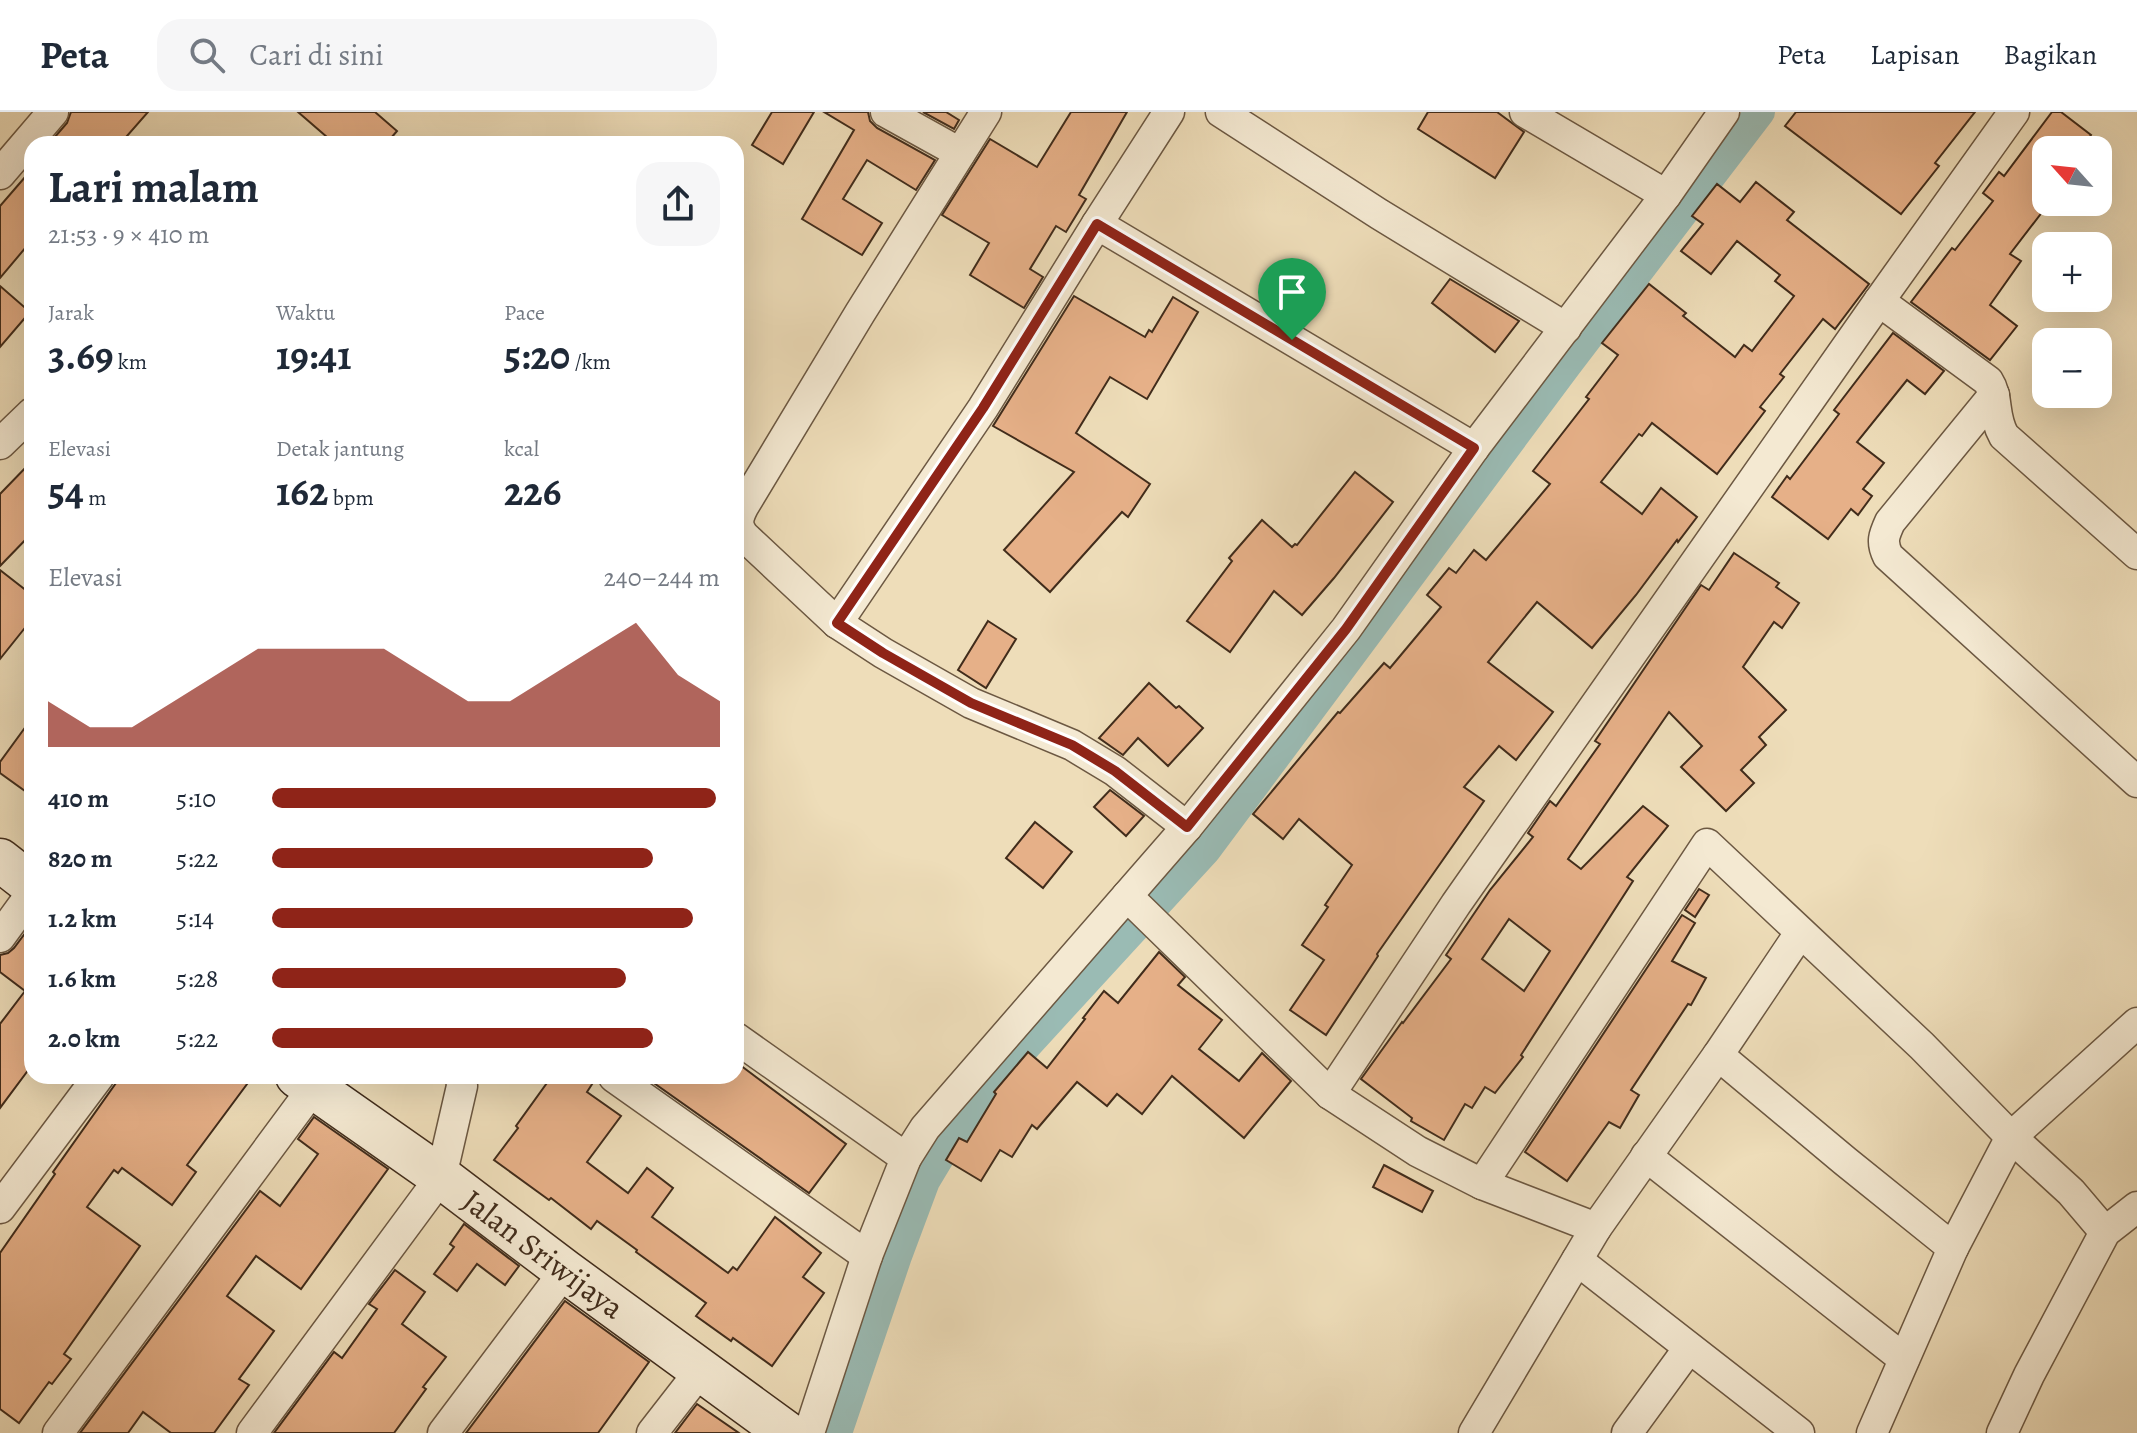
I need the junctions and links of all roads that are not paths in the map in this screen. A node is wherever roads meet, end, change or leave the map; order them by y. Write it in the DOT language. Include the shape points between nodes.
graph roads {
  1 [pos="53,112"];
  2 [pos="886,112"];
  3 [pos="986,112"];
  4 [pos="1169,112"];
  5 [pos="1221,112"];
  6 [pos="1525,112"];
  7 [pos="1724,112"];
  8 [pos="2014,112"];
  9 [pos="32,136"];
  10 [pos="24,146"];
  11 [pos="960,153"];
  12 [pos="0,174"];
  13 [pos="1666,195"];
  14 [pos="1097,224"];
  15 [pos="1879,301"];
  16 [pos="1566,328"];
  17 [pos="1994,395"];
  18 [pos="24,421"];
  19 [pos="0,444"];
  20 [pos="1474,448"];
  21 [pos="744,505"];
  22 [pos="744,536"];
  23 [pos="2137,554"];
  24 [pos="837,623"];
  25 [pos="2137,782"];
  26 [pos="1187,827"];
  27 [pos="0,860"];
  28 [pos="24,879"];
  29 [pos="1135,903"];
  30 [pos="24,904"];
  31 [pos="1800,933"];
  32 [pos="0,937"];
  33 [pos="2137,1023"];
  34 [pos="744,1044"];
  35 [pos="1718,1055"];
  36 [pos="93,1084"];
  37 [pos="305,1084"];
  38 [pos="309,1084"];
  39 [pos="462,1084"];
  40 [pos="624,1084"];
  41 [pos="1330,1094"];
  42 [pos="2011,1137"];
  43 [pos="1646,1156"];
  44 [pos="906,1158"];
  45 [pos="441,1177"];
  46 [pos="1482,1184"];
  47 [pos="2137,1207"];
  48 [pos="0,1208"];
  49 [pos="1596,1228"];
  50 [pos="2105,1232"];
  51 [pos="1953,1248"];
  52 [pos="867,1256"];
  53 [pos="1577,1260"];
  54 [pos="565,1271"];
  55 [pos="1689,1348"];
  56 [pos="1904,1359"];
  57 [pos="701,1370"];
  58 [pos="58,1433"];
  59 [pos="252,1433"];
  60 [pos="443,1433"];
  61 [pos="652,1433"];
  62 [pos="787,1433"];
  63 [pos="809,1433"];
  64 [pos="1474,1433"];
  65 [pos="1627,1433"];
  66 [pos="1799,1433"];
  67 [pos="1872,1433"];
  68 [pos="2002,1433"];
  1 -- 9 [label="street"];
  2 -- 11 [label="street"];
  3 -- 11 [label="street"];
  4 -- 14 [label="street"];
  5 -- 16 [label="street"];
  6 -- 13 [label="street"];
  7 -- 13 [label="street"];
  8 -- 15 [label="street"];
  10 -- 12 [label="street"];
  11 -- 21 [label="street"];
  13 -- 16 [label="street"];
  14 -- 20 [label="street"];
  14 -- 24 [label="street" via="983,408"];
  15 -- 17 [label="street" via="1988,381"];
  15 -- 41 [label="street" via="1456,904"];
  16 -- 20 [label="street"];
  17 -- 23 [label="street" via="2004,436"];
  17 -- 25 [label="street" via="1890,522 1883,546"];
  18 -- 19 [label="street"];
  20 -- 26 [label="street" via="1346,629"];
  22 -- 24 [label="street"];
  24 -- 26 [label="street" via="971,703 1072,745"];
  26 -- 29 [label="street"];
  27 -- 28 [label="street"];
  29 -- 41 [label="street"];
  29 -- 44 [label="street" via="925,1128"];
  30 -- 32 [label="street"];
  31 -- 35 [label="street"];
  31 -- 42 [label="street"];
  31 -- 46 [label="street" via="1707,844"];
  33 -- 42 [label="street"];
  34 -- 44 [label="street"];
  35 -- 43 [label="street"];
  35 -- 51 [label="street"];
  36 -- 48 [label="street"];
  37 -- 58 [label="street"];
  38 -- 45 [label="street, Jalan Sriwijaya"];
  39 -- 45 [label="street"];
  40 -- 52 [label="street"];
  41 -- 46 [label="street" via="1417,1151"];
  42 -- 50 [label="street"];
  42 -- 51 [label="street"];
  43 -- 49 [label="street"];
  43 -- 56 [label="street"];
  44 -- 52 [label="street"];
  45 -- 54 [label="street, Jalan Sriwijaya"];
  45 -- 59 [label="street"];
  46 -- 49 [label="street"];
  47 -- 50 [label="street"];
  49 -- 53 [label="street"];
  50 -- 68 [label="street"];
  51 -- 56 [label="street"];
  52 -- 63 [label="street"];
  53 -- 55 [label="street"];
  53 -- 64 [label="street"];
  54 -- 57 [label="street, Jalan Sriwijaya"];
  54 -- 60 [label="street"];
  55 -- 65 [label="street"];
  55 -- 66 [label="street"];
  56 -- 67 [label="street"];
  57 -- 61 [label="street"];
  57 -- 62 [label="street, Jalan Sriwijaya"];
}
